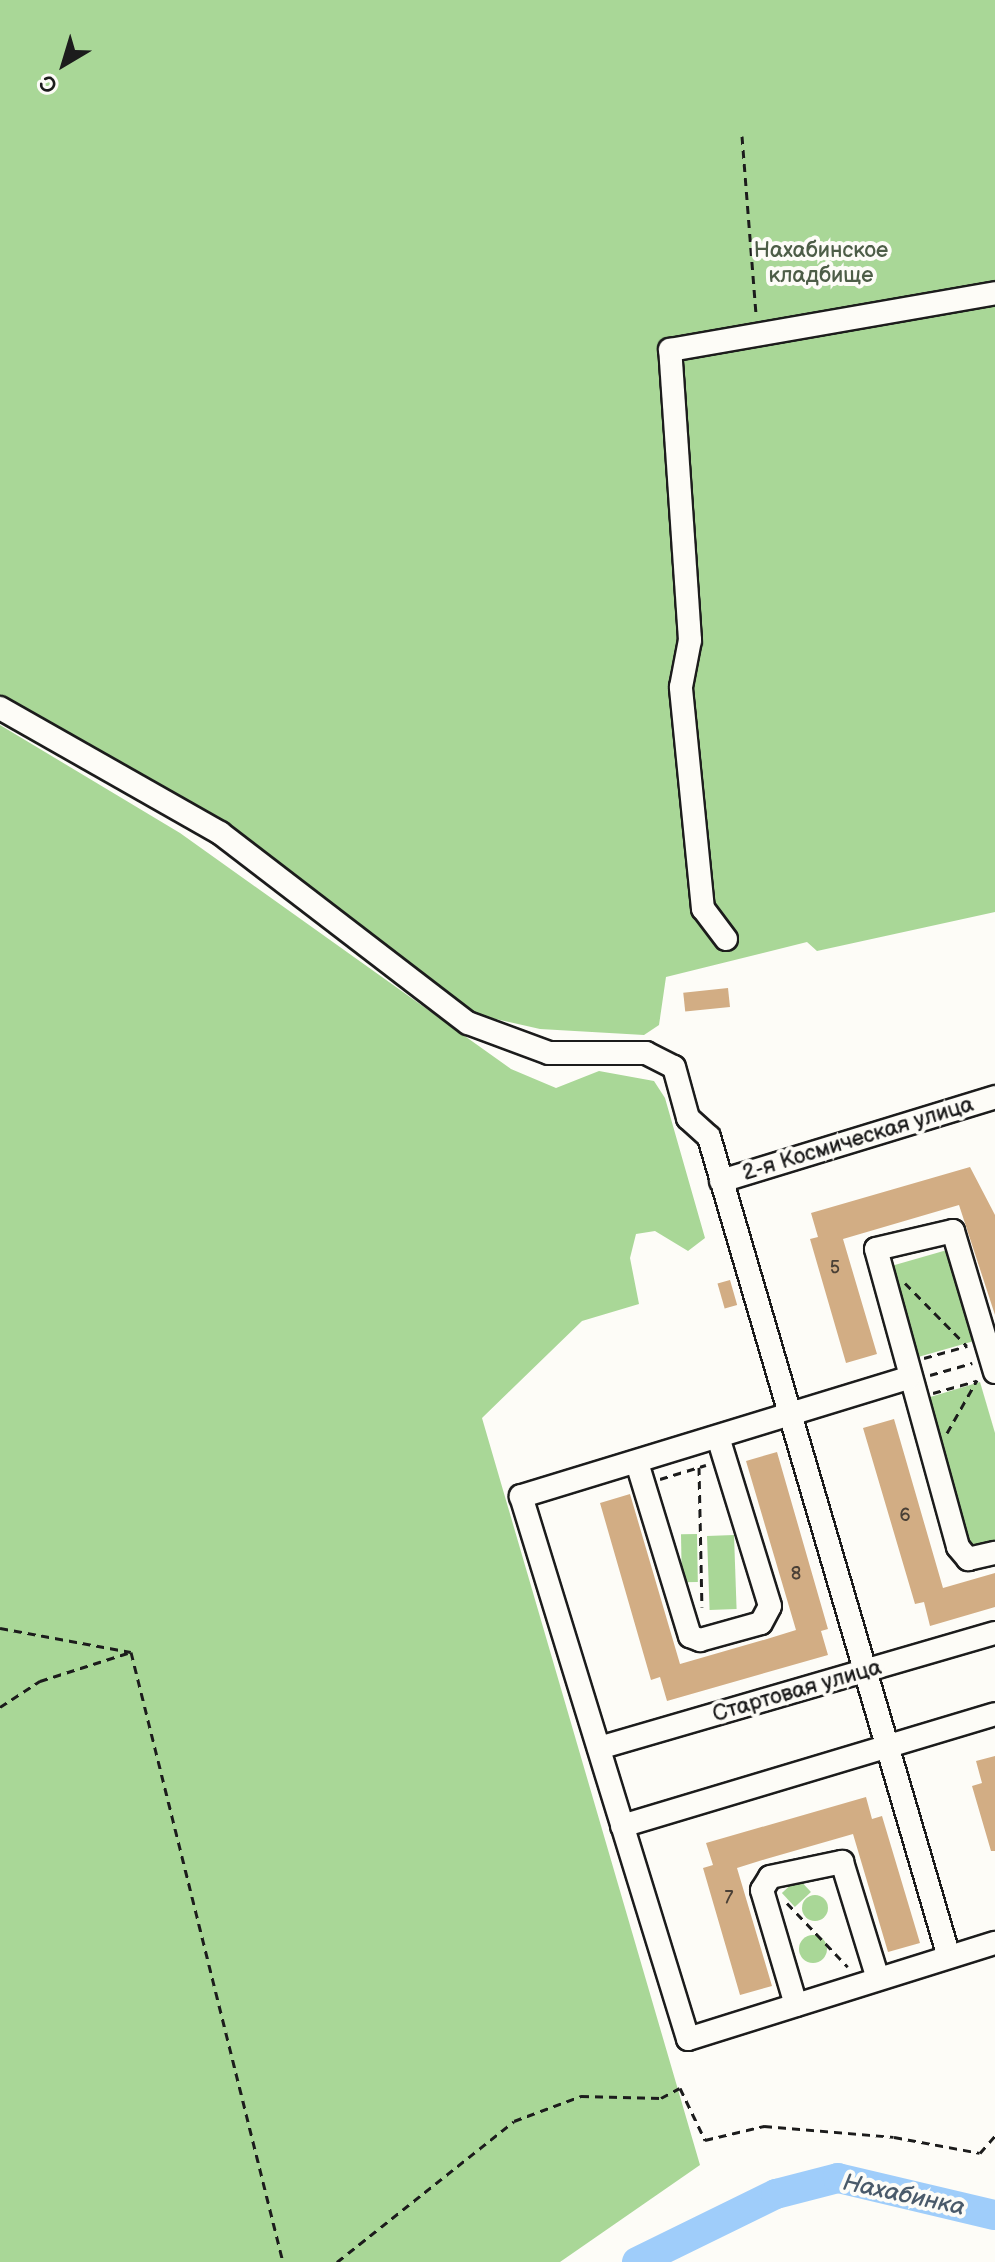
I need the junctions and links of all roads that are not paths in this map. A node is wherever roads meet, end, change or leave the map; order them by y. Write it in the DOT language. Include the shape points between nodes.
graph roads {
  1 [pos="995,293"];
  2 [pos="0,708"];
  3 [pos="726,939"];
  4 [pos="995,1097"];
  5 [pos="721,1181"];
  6 [pos="983,1361"];
  7 [pos="914,1379"];
  8 [pos="790,1417"];
  9 [pos="722,1450"];
  10 [pos="640,1475"];
  11 [pos="995,1553"];
  12 [pos="995,1633"];
  13 [pos="865,1671"];
  14 [pos="995,1714"];
  15 [pos="887,1747"];
  16 [pos="599,1748"];
  17 [pos="622,1826"];
  18 [pos="995,1943"];
  19 [pos="949,1957"];
  20 [pos="878,1979"];
  21 [pos="796,2005"];
  1 -- 3 [label="street" via="670,350 690,640 681,687 703,909"];
  2 -- 5 [label="street" via="220,833 468,1023 549,1053 646,1053 668,1060 688,1118 709,1137"];
  4 -- 5 [label="street, 2-я Космическая улица"];
  5 -- 8 [label="street"];
  6 -- 7 [label="street" via="953,1231 875,1251"];
  7 -- 8 [label="street"];
  7 -- 11 [label="street" via="962,1555"];
  8 -- 9 [label="street"];
  8 -- 13 [label="street"];
  9 -- 10 [label="street"];
  9 -- 10 [label="street" via="770,1613 703,1639 686,1630"];
  10 -- 16 [label="street" via="521,1496"];
  12 -- 13 [label="street, Стартовая улица"];
  13 -- 15 [label="street"];
  13 -- 16 [label="street, Стартовая улица"];
  14 -- 15 [label="street"];
  15 -- 17 [label="street"];
  15 -- 19 [label="street"];
  16 -- 17 [label="street"];
  17 -- 21 [label="street" via="688,2039"];
  18 -- 19 [label="street"];
  19 -- 20 [label="street"];
  20 -- 21 [label="street"];
  20 -- 21 [label="street" via="842,1862 830,1859 765,1879"];
}
